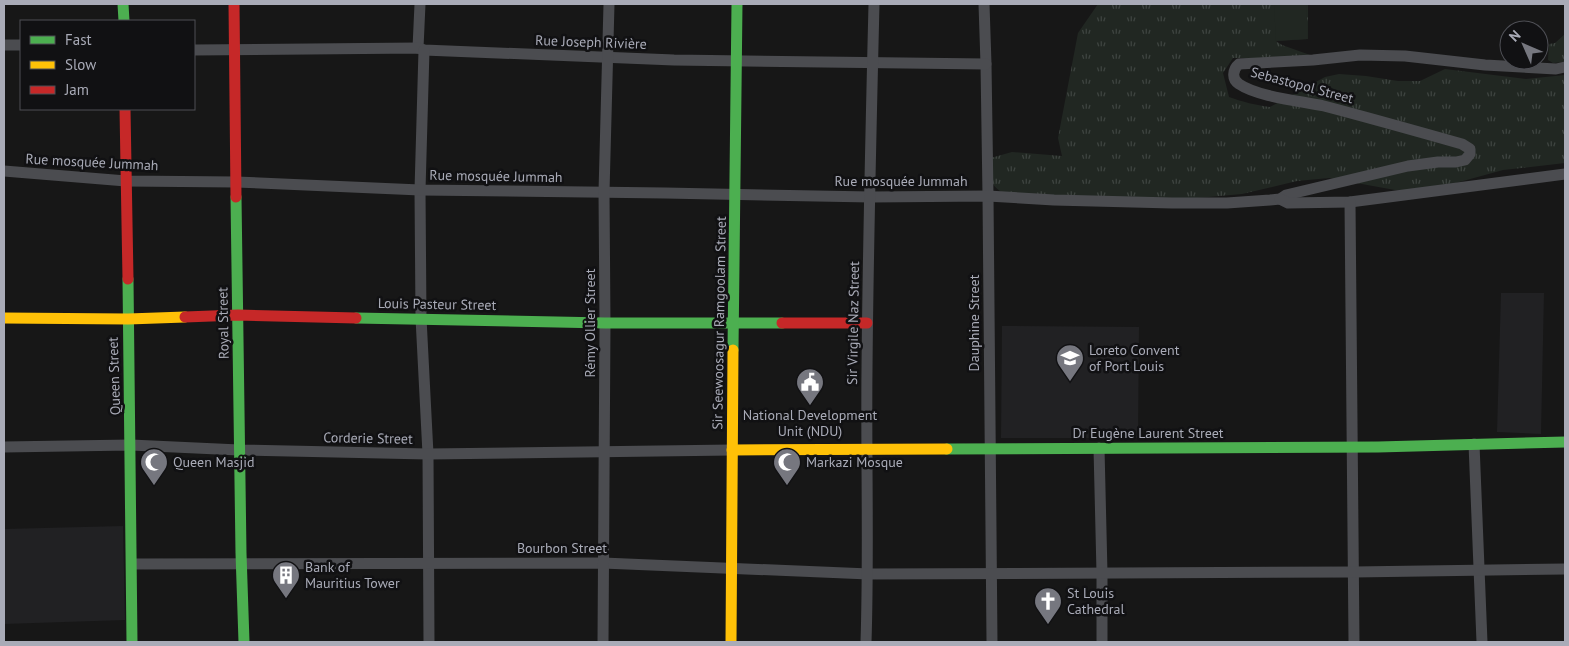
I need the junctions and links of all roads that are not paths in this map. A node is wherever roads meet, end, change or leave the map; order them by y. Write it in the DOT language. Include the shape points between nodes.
graph roads {
  1 [pos="124,4"];
  2 [pos="234,4"];
  3 [pos="420,4"];
  4 [pos="609,4"];
  5 [pos="737,4"];
  6 [pos="874,4"];
  7 [pos="984,4"];
  8 [pos="124,20"];
  9 [pos="4,45"];
  10 [pos="20,45"];
  11 [pos="421,49"];
  12 [pos="195,50"];
  13 [pos="234,50"];
  14 [pos="608,58"];
  15 [pos="737,60"];
  16 [pos="873,63"];
  17 [pos="986,64"];
  18 [pos="1565,67"];
  19 [pos="125,110"];
  20 [pos="4,172"];
  21 [pos="1565,174"];
  22 [pos="126,181"];
  23 [pos="236,182"];
  24 [pos="420,190"];
  25 [pos="604,192"];
  26 [pos="736,194"];
  27 [pos="988,196"];
  28 [pos="871,198"];
  29 [pos="1280,199"];
  30 [pos="1350,202"];
  31 [pos="238,315"];
  32 [pos="5,318"];
  33 [pos="421,318"];
  34 [pos="128,319"];
  35 [pos="605,323"];
  36 [pos="733,323"];
  37 [pos="867,323"];
  38 [pos="1565,442"];
  39 [pos="1474,444"];
  40 [pos="131,445"];
  41 [pos="4,447"];
  42 [pos="1099,448"];
  43 [pos="1351,448"];
  44 [pos="990,449"];
  45 [pos="239,450"];
  46 [pos="732,450"];
  47 [pos="866,451"];
  48 [pos="604,452"];
  49 [pos="428,454"];
  50 [pos="429,563"];
  51 [pos="603,563"];
  52 [pos="132,564"];
  53 [pos="241,564"];
  54 [pos="732,568"];
  55 [pos="1565,569"];
  56 [pos="1354,572"];
  57 [pos="1480,572"];
  58 [pos="1102,573"];
  59 [pos="868,574"];
  60 [pos="992,574"];
  61 [pos="132,642"];
  62 [pos="244,642"];
  63 [pos="428,642"];
  64 [pos="603,642"];
  65 [pos="731,642"];
  66 [pos="866,642"];
  67 [pos="992,642"];
  68 [pos="1102,642"];
  69 [pos="1354,642"];
  70 [pos="1482,642"];
  1 -- 8 [label="main road"];
  2 -- 13 [label="main road, Royal Street"];
  3 -- 11 [label="street"];
  4 -- 14 [label="street, Rémy Ollier Street"];
  5 -- 15 [label="main road, Sir Seewoosagur Ramgoolam Street"];
  6 -- 16 [label="street, Sir Virgile Naz Street"];
  7 -- 17 [label="street, Dauphine Street"];
  9 -- 10 [label="street"];
  11 -- 13 [label="street, Rue Joseph Rivière"];
  11 -- 14 [label="street, Rue Joseph Rivière"];
  11 -- 24 [label="street"];
  12 -- 13 [label="street, Rue Joseph Rivière"];
  13 -- 23 [label="main road, Royal Street"];
  14 -- 15 [label="street, Rue Joseph Rivière"];
  14 -- 25 [label="street, Rémy Ollier Street"];
  15 -- 16 [label="street, Rue Joseph Rivière"];
  15 -- 26 [label="main road, Sir Seewoosagur Ramgoolam Street"];
  16 -- 17 [label="street, Rue Joseph Rivière"];
  16 -- 28 [label="street, Sir Virgile Naz Street"];
  17 -- 27 [label="street, Dauphine Street"];
  18 -- 29 [label="street, Sebastopol Street" via="1485,65 1404,56 1360,55 1239,64 1234,79 1259,92 1324,106 1462,144 1470,149 1466,160 1408,166"];
  19 -- 22 [label="main road, Queen Street"];
  20 -- 22 [label="street, Rue mosquée Jummah"];
  21 -- 30 [label="street"];
  22 -- 23 [label="street, Rue mosquée Jummah"];
  22 -- 34 [label="main road, Queen Street"];
  23 -- 24 [label="street, Rue mosquée Jummah"];
  23 -- 31 [label="main road, Royal Street"];
  24 -- 25 [label="street, Rue mosquée Jummah"];
  24 -- 33 [label="street"];
  25 -- 26 [label="street, Rue mosquée Jummah"];
  25 -- 35 [label="street, Rémy Ollier Street"];
  26 -- 28 [label="street, Rue mosquée Jummah"];
  26 -- 36 [label="main road, Sir Seewoosagur Ramgoolam Street"];
  27 -- 28 [label="street, Rue mosquée Jummah"];
  27 -- 29 [label="street, Rue mosquée Jummah" via="1172,203"];
  27 -- 44 [label="street, Dauphine Street"];
  28 -- 37 [label="street, Sir Virgile Naz Street"];
  29 -- 30 [label="street" via="1288,203"];
  30 -- 43 [label="street"];
  31 -- 33 [label="main road, Louis Pasteur Street"];
  31 -- 34 [label="main road, Louis Pasteur Street"];
  31 -- 45 [label="main road, Royal Street"];
  32 -- 34 [label="main road, Louis Pasteur Street"];
  33 -- 35 [label="main road, Louis Pasteur Street"];
  33 -- 49 [label="street"];
  34 -- 40 [label="main road, Queen Street"];
  35 -- 36 [label="main road, Louis Pasteur Street"];
  35 -- 48 [label="street, Rémy Ollier Street"];
  36 -- 37 [label="main road, Louis Pasteur Street"];
  36 -- 46 [label="main road, Sir Seewoosagur Ramgoolam Street"];
  37 -- 47 [label="street, Sir Virgile Naz Street"];
  38 -- 39 [label="main road, Dr Eugène Laurent Street"];
  39 -- 43 [label="main road, Dr Eugène Laurent Street"];
  39 -- 57 [label="street"];
  40 -- 41 [label="street, Corderie Street"];
  40 -- 45 [label="street, Corderie Street"];
  40 -- 52 [label="main road, Queen Street"];
  42 -- 43 [label="main road, Dr Eugène Laurent Street"];
  42 -- 44 [label="main road, Dr Eugène Laurent Street"];
  42 -- 58 [label="street"];
  43 -- 56 [label="street"];
  44 -- 47 [label="main road, Dr Eugène Laurent Street"];
  44 -- 60 [label="street, Dauphine Street"];
  45 -- 49 [label="street, Corderie Street"];
  45 -- 53 [label="main road, Royal Street"];
  46 -- 47 [label="main road, Dr Eugène Laurent Street"];
  46 -- 48 [label="street, Corderie Street"];
  46 -- 54 [label="main road, Sir Seewoosagur Ramgoolam Street"];
  47 -- 59 [label="street, Sir Virgile Naz Street"];
  48 -- 49 [label="street, Corderie Street"];
  48 -- 51 [label="street, Rémy Ollier Street"];
  49 -- 50 [label="street"];
  50 -- 51 [label="street, Bourbon Street"];
  50 -- 53 [label="street, Bourbon Street"];
  50 -- 63 [label="street"];
  51 -- 54 [label="street, Bourbon Street"];
  51 -- 64 [label="street, Rémy Ollier Street"];
  52 -- 53 [label="street, Bourbon Street"];
  52 -- 61 [label="main road, Queen Street"];
  53 -- 62 [label="main road, Royal Street"];
  54 -- 59 [label="street, Bourbon Street"];
  54 -- 65 [label="main road, Sir Seewoosagur Ramgoolam Street"];
  55 -- 57 [label="street, Bourbon Street"];
  56 -- 57 [label="street, Bourbon Street"];
  56 -- 58 [label="street, Bourbon Street"];
  56 -- 69 [label="street"];
  57 -- 70 [label="street"];
  58 -- 60 [label="street, Bourbon Street"];
  58 -- 68 [label="street"];
  59 -- 60 [label="street, Bourbon Street"];
  59 -- 66 [label="street, Sir Virgile Naz Street"];
  60 -- 67 [label="street, Dauphine Street"];
}
